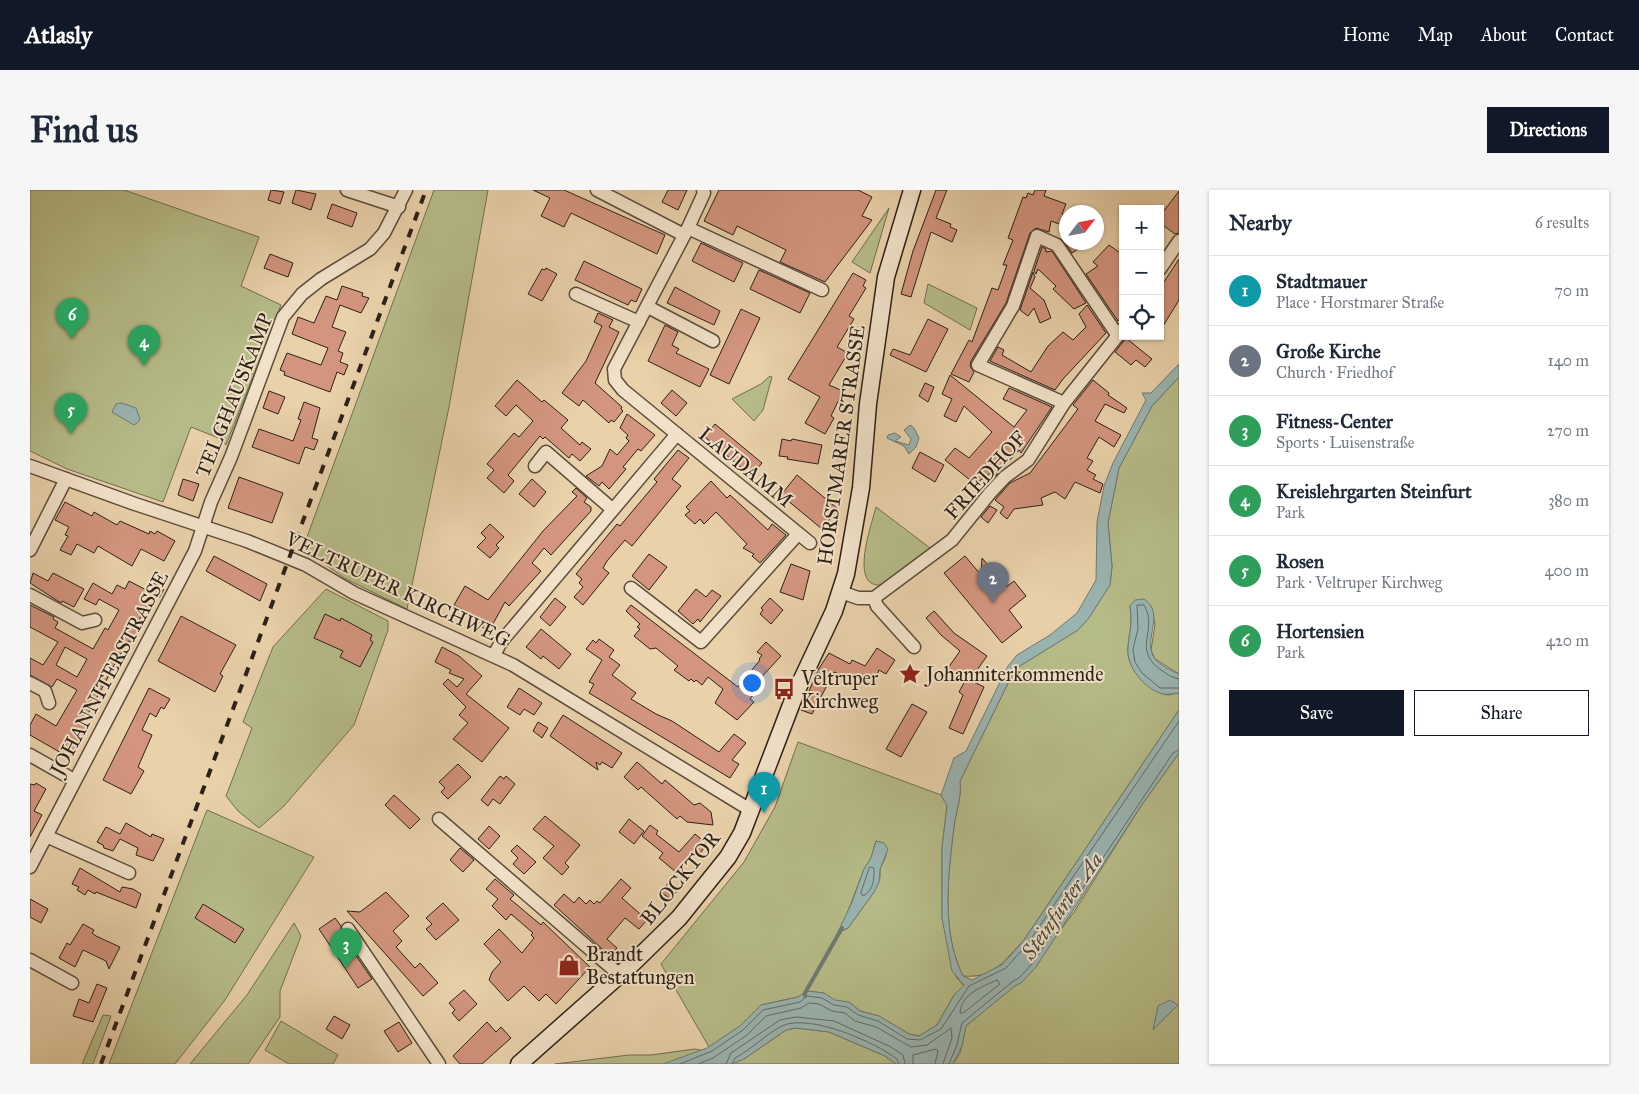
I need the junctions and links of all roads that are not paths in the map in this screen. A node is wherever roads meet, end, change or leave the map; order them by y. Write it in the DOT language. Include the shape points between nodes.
graph roads {
  1 [pos="347,190"];
  2 [pos="406,190"];
  3 [pos="597,190"];
  4 [pos="912,190"];
  5 [pos="703,191"];
  6 [pos="399,207"];
  7 [pos="686,232"];
  8 [pos="1179,242"];
  9 [pos="1164,263"];
  10 [pos="822,290"];
  11 [pos="576,294"];
  12 [pos="648,307"];
  13 [pos="639,322"];
  14 [pos="1119,331"];
  15 [pos="1119,333"];
  16 [pos="713,341"];
  17 [pos="1064,402"];
  18 [pos="677,434"];
  19 [pos="30,466"];
  20 [pos="535,466"];
  21 [pos="66,479"];
  22 [pos="612,509"];
  23 [pos="204,526"];
  24 [pos="798,534"];
  25 [pos="810,543"];
  26 [pos="30,550"];
  27 [pos="631,588"];
  28 [pos="841,592"];
  29 [pos="30,595"];
  30 [pos="874,598"];
  31 [pos="95,620"];
  32 [pos="914,647"];
  33 [pos="494,655"];
  34 [pos="30,683"];
  35 [pos="49,703"];
  36 [pos="30,755"];
  37 [pos="74,780"];
  38 [pos="752,811"];
  39 [pos="439,818"];
  40 [pos="46,836"];
  41 [pos="30,867"];
  42 [pos="129,873"];
  43 [pos="348,929"];
  44 [pos="30,960"];
  45 [pos="620,975"];
  46 [pos="72,982"];
  47 [pos="439,1064"];
  48 [pos="519,1064"];
  1 -- 6 [label="street"];
  2 -- 6 [label="street, TELGHAUSKAMP"];
  3 -- 7 [label="street"];
  4 -- 28 [label="main road, HORSTMARER STRASSE" via="886,277 868,404 861,488"];
  5 -- 7 [label="street"];
  6 -- 23 [label="street, TELGHAUSKAMP" via="370,249 314,284 283,317"];
  7 -- 10 [label="street"];
  7 -- 12 [label="street"];
  8 -- 9 [label="street"];
  11 -- 13 [label="street"];
  12 -- 13 [label="street"];
  12 -- 16 [label="street"];
  13 -- 18 [label="street" via="614,370 615,380"];
  14 -- 17 [label="street" via="1057,245 1037,236 1013,306 978,365"];
  15 -- 17 [label="street, FRIEDHOF"];
  17 -- 30 [label="street, FRIEDHOF" via="1028,460 990,492 952,540"];
  18 -- 22 [label="street, LAUDAMM"];
  18 -- 24 [label="street, LAUDAMM"];
  19 -- 21 [label="street, VELTRUPER KIRCHWEG"];
  20 -- 22 [label="street" via="546,452"];
  21 -- 23 [label="street, VELTRUPER KIRCHWEG"];
  21 -- 26 [label="street"];
  22 -- 33 [label="street, LAUDAMM" via="501,642"];
  23 -- 33 [label="street, VELTRUPER KIRCHWEG" via="306,564 354,593"];
  23 -- 37 [label="street, JOHANNITERSTRASSE" via="195,551"];
  24 -- 25 [label="street, LAUDAMM"];
  24 -- 27 [label="street, LAUDAMM" via="701,642"];
  28 -- 30 [label="street" via="858,598"];
  28 -- 38 [label="main road, HORSTMARER STRASSE" via="796,692"];
  29 -- 31 [label="street" via="82,623"];
  30 -- 32 [label="street" via="877,606"];
  33 -- 38 [label="street, VELTRUPER KIRCHWEG"];
  34 -- 35 [label="street" via="45,691"];
  36 -- 37 [label="street"];
  37 -- 40 [label="street, JOHANNITERSTRASSE"];
  38 -- 45 [label="main road, BLOCKTOR" via="728,857 701,892 663,935"];
  39 -- 45 [label="street"];
  40 -- 41 [label="street, JOHANNITERSTRASSE"];
  40 -- 42 [label="street"];
  43 -- 47 [label="street"];
  44 -- 46 [label="street"];
  45 -- 48 [label="main road, BLOCKTOR"];
}
